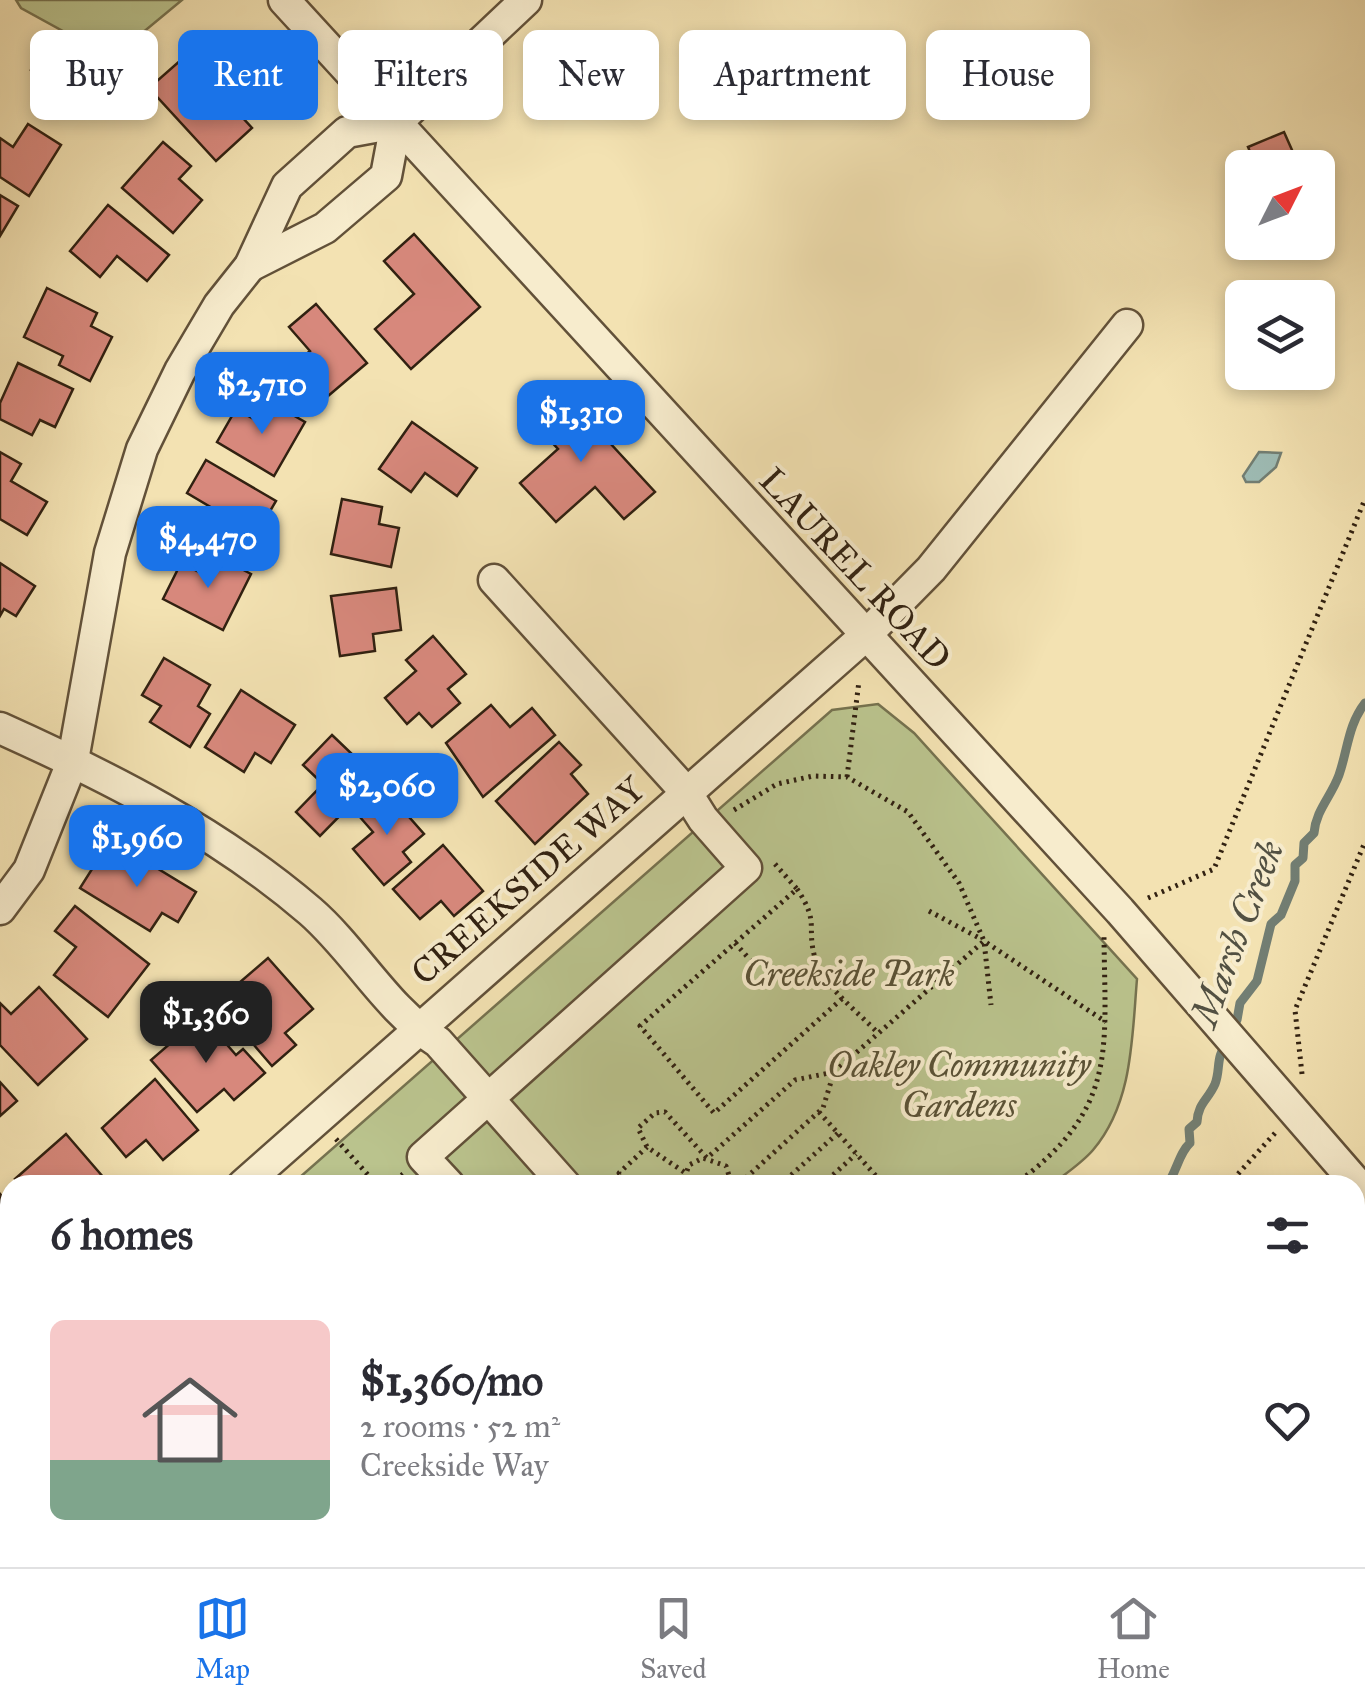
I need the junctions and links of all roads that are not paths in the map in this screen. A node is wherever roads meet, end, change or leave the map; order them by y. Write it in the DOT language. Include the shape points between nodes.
graph roads {
  1 [pos="284,0"];
  2 [pos="526,0"];
  3 [pos="396,124"];
  4 [pos="250,266"];
  5 [pos="1127,325"];
  6 [pos="494,580"];
  7 [pos="865,636"];
  8 [pos="0,728"];
  9 [pos="73,760"];
  10 [pos="694,785"];
  11 [pos="0,909"];
  12 [pos="416,1028"];
  13 [pos="489,1099"];
  14 [pos="255,1175"];
  15 [pos="440,1175"];
  16 [pos="557,1175"];
  17 [pos="1350,1175"];
  1 -- 3 [label="street, LAUREL ROAD"];
  2 -- 3 [label="street"];
  3 -- 4 [label="street" via="386,176 325,228"];
  3 -- 4 [label="street" via="347,132 287,186"];
  3 -- 7 [label="street, LAUREL ROAD"];
  4 -- 9 [label="street" via="180,371 142,449 110,553"];
  5 -- 7 [label="street, CREEKSIDE WAY" via="931,569"];
  6 -- 10 [label="street"];
  7 -- 10 [label="street, CREEKSIDE WAY"];
  7 -- 17 [label="street, LAUREL ROAD" via="1120,911"];
  8 -- 9 [label="street"];
  9 -- 11 [label="street" via="29,870"];
  9 -- 12 [label="street" via="255,865 314,915"];
  10 -- 12 [label="street, CREEKSIDE WAY"];
  10 -- 13 [label="street" via="702,819 746,868"];
  12 -- 13 [label="street" via="438,1042"];
  12 -- 14 [label="street, CREEKSIDE WAY"];
  13 -- 15 [label="street" via="423,1157"];
  13 -- 16 [label="street"];
}
